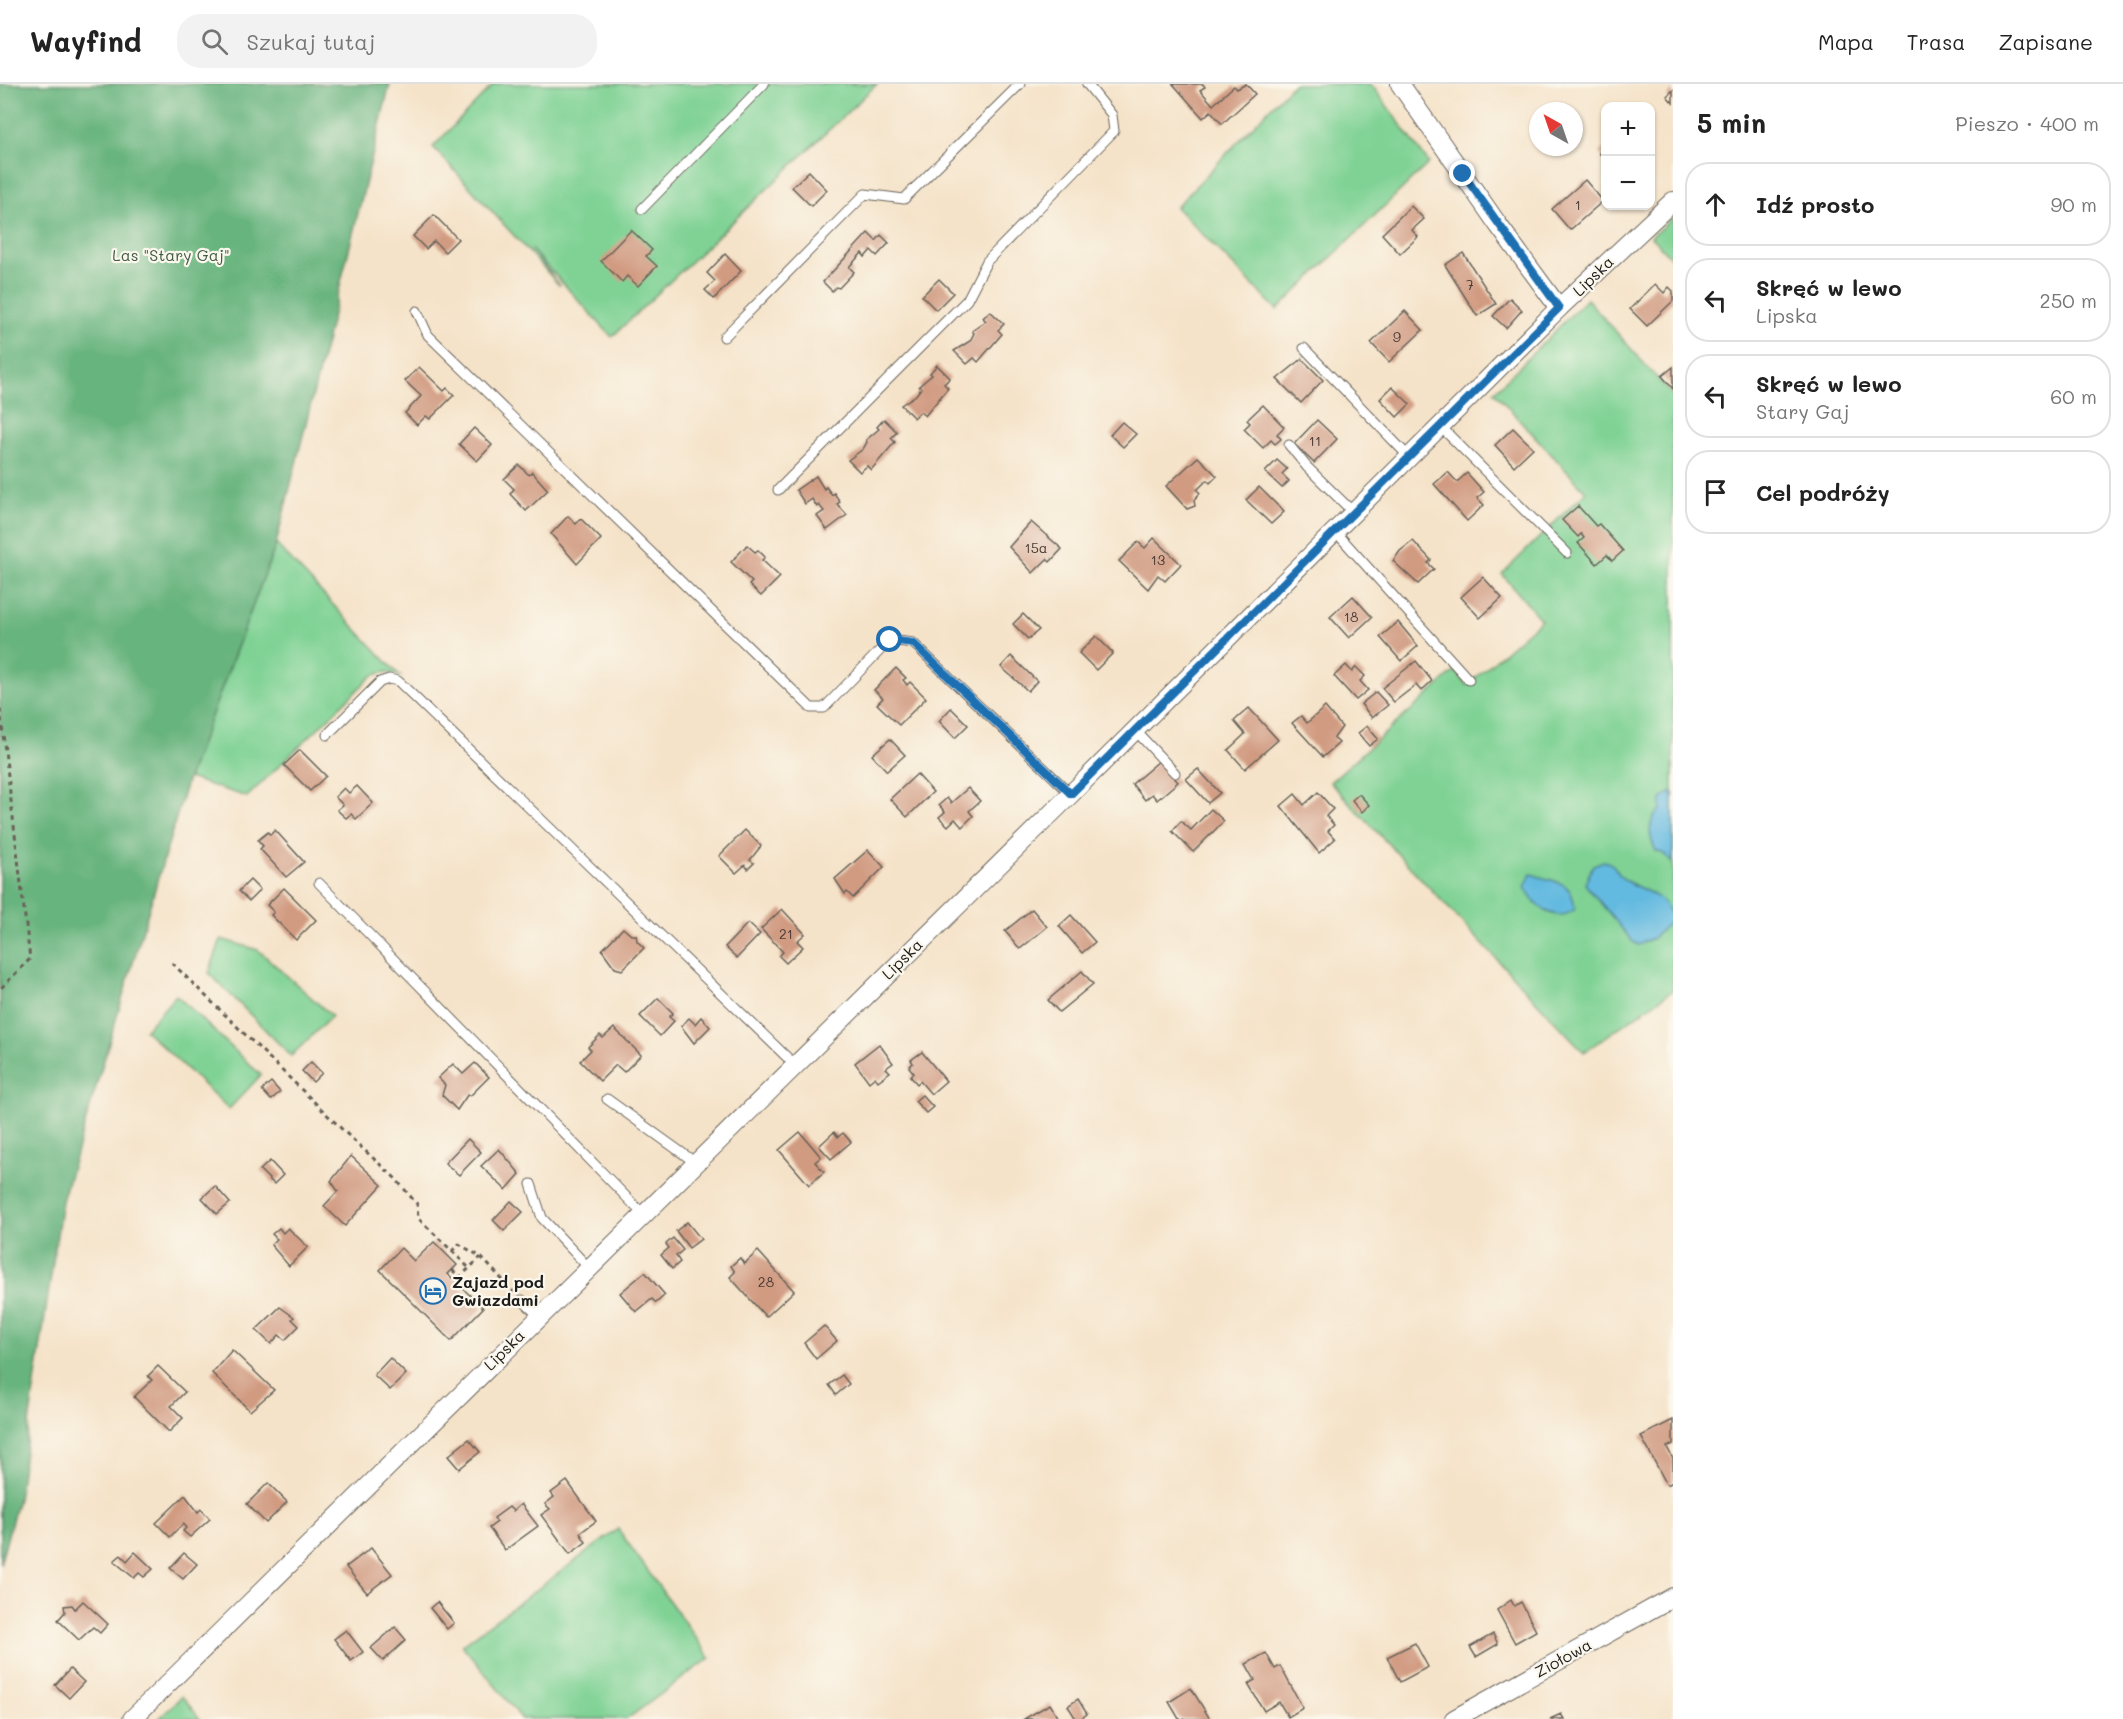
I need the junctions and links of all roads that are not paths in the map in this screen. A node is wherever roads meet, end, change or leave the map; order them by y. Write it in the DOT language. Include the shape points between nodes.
graph roads {
  1 [pos="765,84"];
  2 [pos="1020,84"];
  3 [pos="1087,84"];
  4 [pos="1400,84"];
  5 [pos="1673,201"];
  6 [pos="642,209"];
  7 [pos="1559,308"];
  8 [pos="417,311"];
  9 [pos="724,337"];
  10 [pos="1304,348"];
  11 [pos="1441,427"];
  12 [pos="1289,445"];
  13 [pos="1410,458"];
  14 [pos="778,490"];
  15 [pos="1354,513"];
  16 [pos="1335,531"];
  17 [pos="1567,553"];
  18 [pos="1469,680"];
  19 [pos="1135,730"];
  20 [pos="327,735"];
  21 [pos="1175,773"];
  22 [pos="1071,794"];
  23 [pos="319,883"];
  24 [pos="796,1066"];
  25 [pos="607,1099"];
  26 [pos="696,1163"];
  27 [pos="531,1184"];
  28 [pos="644,1214"];
  29 [pos="588,1268"];
  30 [pos="522,1300"];
  31 [pos="539,1316"];
  32 [pos="1673,1597"];
  33 [pos="132,1719"];
  34 [pos="1454,1719"];
  1 -- 6 [label="lane"];
  2 -- 9 [label="lane" via="903,199 865,194"];
  3 -- 14 [label="lane" via="1112,115 1114,131 987,261 967,300"];
  4 -- 7 [label="street"];
  5 -- 7 [label="street, Lipska"];
  7 -- 11 [label="street, Lipska"];
  8 -- 22 [label="lane" via="428,335 811,708 824,708 890,640 913,643"];
  10 -- 13 [label="lane"];
  11 -- 13 [label="street, Lipska"];
  11 -- 17 [label="lane"];
  12 -- 15 [label="lane"];
  13 -- 15 [label="street, Lipska"];
  15 -- 16 [label="street, Lipska"];
  16 -- 18 [label="lane"];
  16 -- 19 [label="street, Lipska"];
  19 -- 21 [label="lane"];
  19 -- 22 [label="street, Lipska"];
  20 -- 24 [label="lane" via="380,682 398,681"];
  22 -- 24 [label="street, Lipska"];
  23 -- 28 [label="lane"];
  24 -- 26 [label="street, Lipska"];
  25 -- 26 [label="lane"];
  26 -- 28 [label="street, Lipska"];
  27 -- 29 [label="lane" via="542,1218"];
  28 -- 29 [label="street, Lipska"];
  29 -- 31 [label="street, Lipska"];
  30 -- 31 [label="lane"];
  31 -- 33 [label="street, Lipska"];
  32 -- 34 [label="street, Ziołowa"];
}
